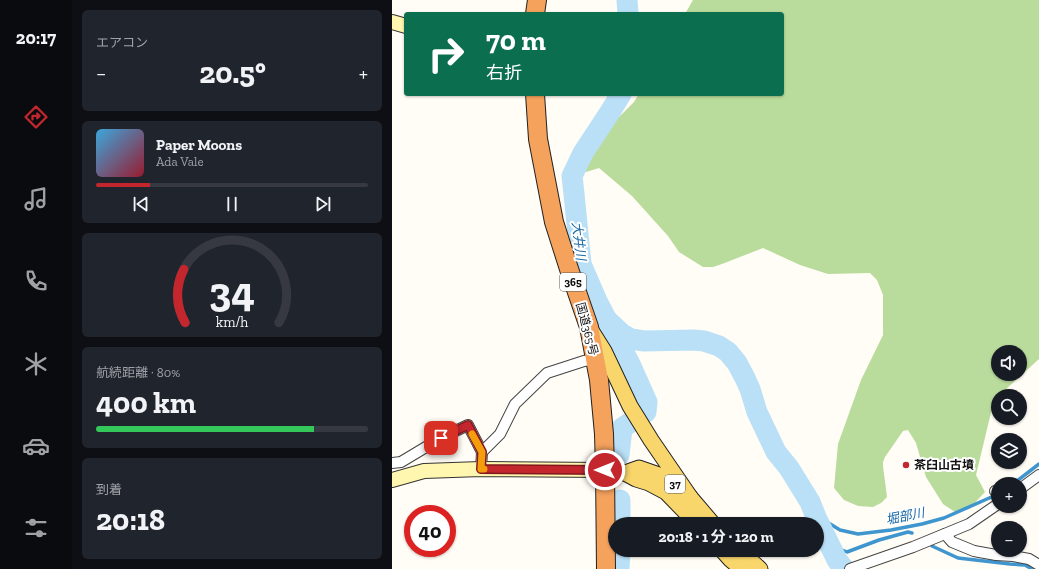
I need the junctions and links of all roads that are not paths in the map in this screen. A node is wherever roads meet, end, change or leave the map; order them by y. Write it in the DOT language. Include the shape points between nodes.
graph roads {
  1 [pos="537,0"];
  2 [pos="535,12"];
  3 [pos="392,22"];
  4 [pos="404,25"];
  5 [pos="535,96"];
  6 [pos="589,327"];
  7 [pos="595,359"];
  8 [pos="482,452"];
  9 [pos="392,463"];
  10 [pos="481,469"];
  11 [pos="605,470"];
  12 [pos="625,473"];
  13 [pos="1039,475"];
  14 [pos="392,480"];
  15 [pos="1027,484"];
  16 [pos="690,497"];
  17 [pos="991,509"];
  18 [pos="690,517"];
  19 [pos="707,517"];
  20 [pos="945,534"];
  21 [pos="728,557"];
  22 [pos="747,557"];
  23 [pos="1039,565"];
  24 [pos="606,569"];
  25 [pos="742,569"];
  26 [pos="760,569"];
  27 [pos="850,569"];
  1 -- 2 [label="highway"];
  3 -- 4 [label="street"];
  5 -- 6 [label="highway, 国道365号 / 365" via="538,140 554,222"];
  6 -- 7 [label="highway, 国道365号 / 365"];
  6 -- 16 [label="main road" via="604,351 630,406"];
  7 -- 8 [label="street" via="547,373 515,404 500,434"];
  7 -- 11 [label="highway, 国道365号 / 365" via="599,380"];
  8 -- 9 [label="street" via="468,425 401,462"];
  8 -- 10 [label="street"];
  10 -- 11 [label="street"];
  10 -- 14 [label="street" via="424,471"];
  11 -- 12 [label="main road, 37"];
  11 -- 24 [label="highway, 国道365号 / 365"];
  12 -- 16 [label="main road, 37" via="639,468 652,472 676,485"];
  12 -- 18 [label="main road, 37" via="666,492"];
  13 -- 15 [label="street"];
  16 -- 19 [label="main road, 37"];
  17 -- 20 [label="street" via="968,524"];
  20 -- 23 [label="street" via="952,542 974,551 1029,559"];
  20 -- 27 [label="street"];
  21 -- 25 [label="main road"];
  22 -- 26 [label="main road"];
}
